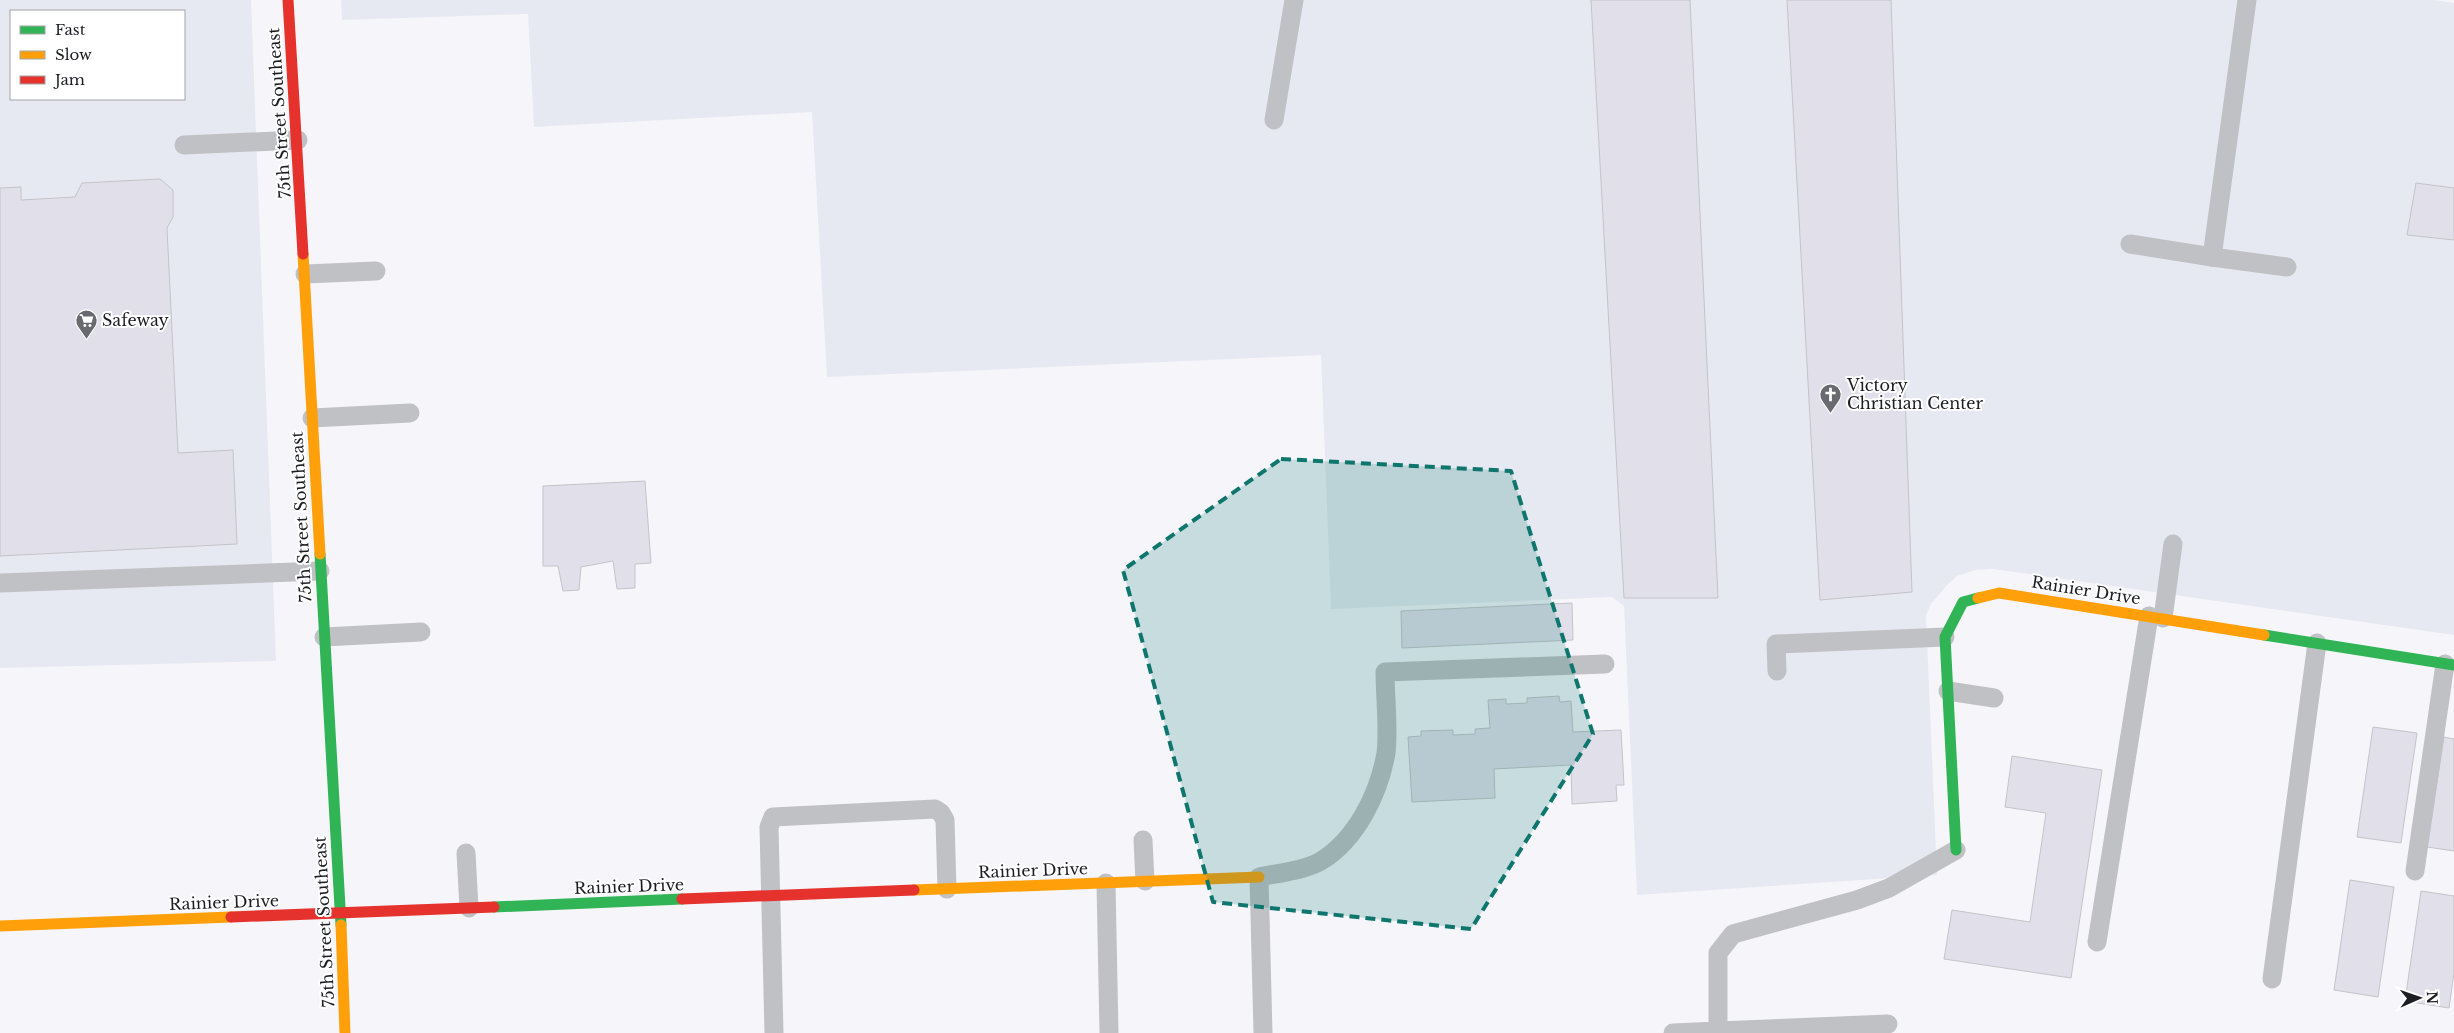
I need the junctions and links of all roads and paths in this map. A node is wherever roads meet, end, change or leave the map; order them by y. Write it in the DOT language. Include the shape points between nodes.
graph roads {
  1 [pos="288,0"];
  2 [pos="1294,0"];
  3 [pos="2247,0"];
  4 [pos="1274,120"];
  5 [pos="298,140"];
  6 [pos="184,145"];
  7 [pos="2130,244"];
  8 [pos="2212,257"];
  9 [pos="2287,267"];
  10 [pos="376,271"];
  11 [pos="305,274"];
  12 [pos="410,413"];
  13 [pos="312,418"];
  14 [pos="2173,544"];
  15 [pos="320,571"];
  16 [pos="0,583"];
  17 [pos="2156,617"];
  18 [pos="421,632"];
  19 [pos="324,637"];
  20 [pos="1945,637"];
  21 [pos="2317,643"];
  22 [pos="1606,664"];
  23 [pos="2450,664"];
  24 [pos="1777,671"];
  25 [pos="1948,691"];
  26 [pos="1994,698"];
  27 [pos="1143,840"];
  28 [pos="1956,850"];
  29 [pos="466,853"];
  30 [pos="2415,871"];
  31 [pos="1259,877"];
  32 [pos="1145,882"];
  33 [pos="1106,883"];
  34 [pos="947,889"];
  35 [pos="769,896"];
  36 [pos="469,908"];
  37 [pos="341,913"];
  38 [pos="0,926"];
  39 [pos="2097,942"];
  40 [pos="2272,979"];
  41 [pos="1888,1024"];
  42 [pos="1718,1031"];
  43 [pos="345,1033"];
  44 [pos="774,1033"];
  45 [pos="1109,1033"];
  46 [pos="1263,1033"];
  47 [pos="1673,1033"];
  1 -- 5 [label="street, 75th Street Southeast"];
  2 -- 4 [label="lane"];
  3 -- 8 [label="lane"];
  5 -- 6 [label="lane"];
  5 -- 11 [label="street, 75th Street Southeast"];
  7 -- 8 [label="lane"];
  8 -- 9 [label="lane"];
  10 -- 11 [label="lane"];
  11 -- 13 [label="street, 75th Street Southeast"];
  12 -- 13 [label="lane"];
  13 -- 15 [label="street, 75th Street Southeast"];
  14 -- 17 [label="lane"];
  15 -- 16 [label="lane"];
  15 -- 19 [label="street, 75th Street Southeast"];
  17 -- 20 [label="street, Rainier Drive" via="1999,593 1963,602"];
  17 -- 21 [label="street, Rainier Drive"];
  17 -- 39 [label="lane"];
  18 -- 19 [label="lane"];
  19 -- 37 [label="street, 75th Street Southeast"];
  20 -- 24 [label="lane" via="1776,644"];
  20 -- 25 [label="street"];
  21 -- 23 [label="street, Rainier Drive"];
  21 -- 40 [label="lane"];
  22 -- 31 [label="lane" via="1385,672 1386,752 1370,802 1350,837 1321,860 1301,869"];
  23 -- 30 [label="lane"];
  25 -- 26 [label="lane"];
  25 -- 28 [label="street"];
  27 -- 32 [label="lane"];
  28 -- 42 [label="lane" via="1889,888 1733,934 1718,953"];
  29 -- 36 [label="lane"];
  31 -- 32 [label="street, Rainier Drive"];
  31 -- 46 [label="lane"];
  32 -- 33 [label="street, Rainier Drive"];
  33 -- 34 [label="street, Rainier Drive"];
  33 -- 45 [label="lane"];
  34 -- 35 [label="street, Rainier Drive"];
  34 -- 35 [label="lane" via="945,820 942,812 935,809 773,817 769,827"];
  35 -- 36 [label="street, Rainier Drive"];
  35 -- 44 [label="lane"];
  36 -- 37 [label="street, Rainier Drive"];
  37 -- 38 [label="street, Rainier Drive"];
  37 -- 43 [label="street, 75th Street Southeast"];
  41 -- 42 [label="lane"];
  42 -- 47 [label="lane"];
}
